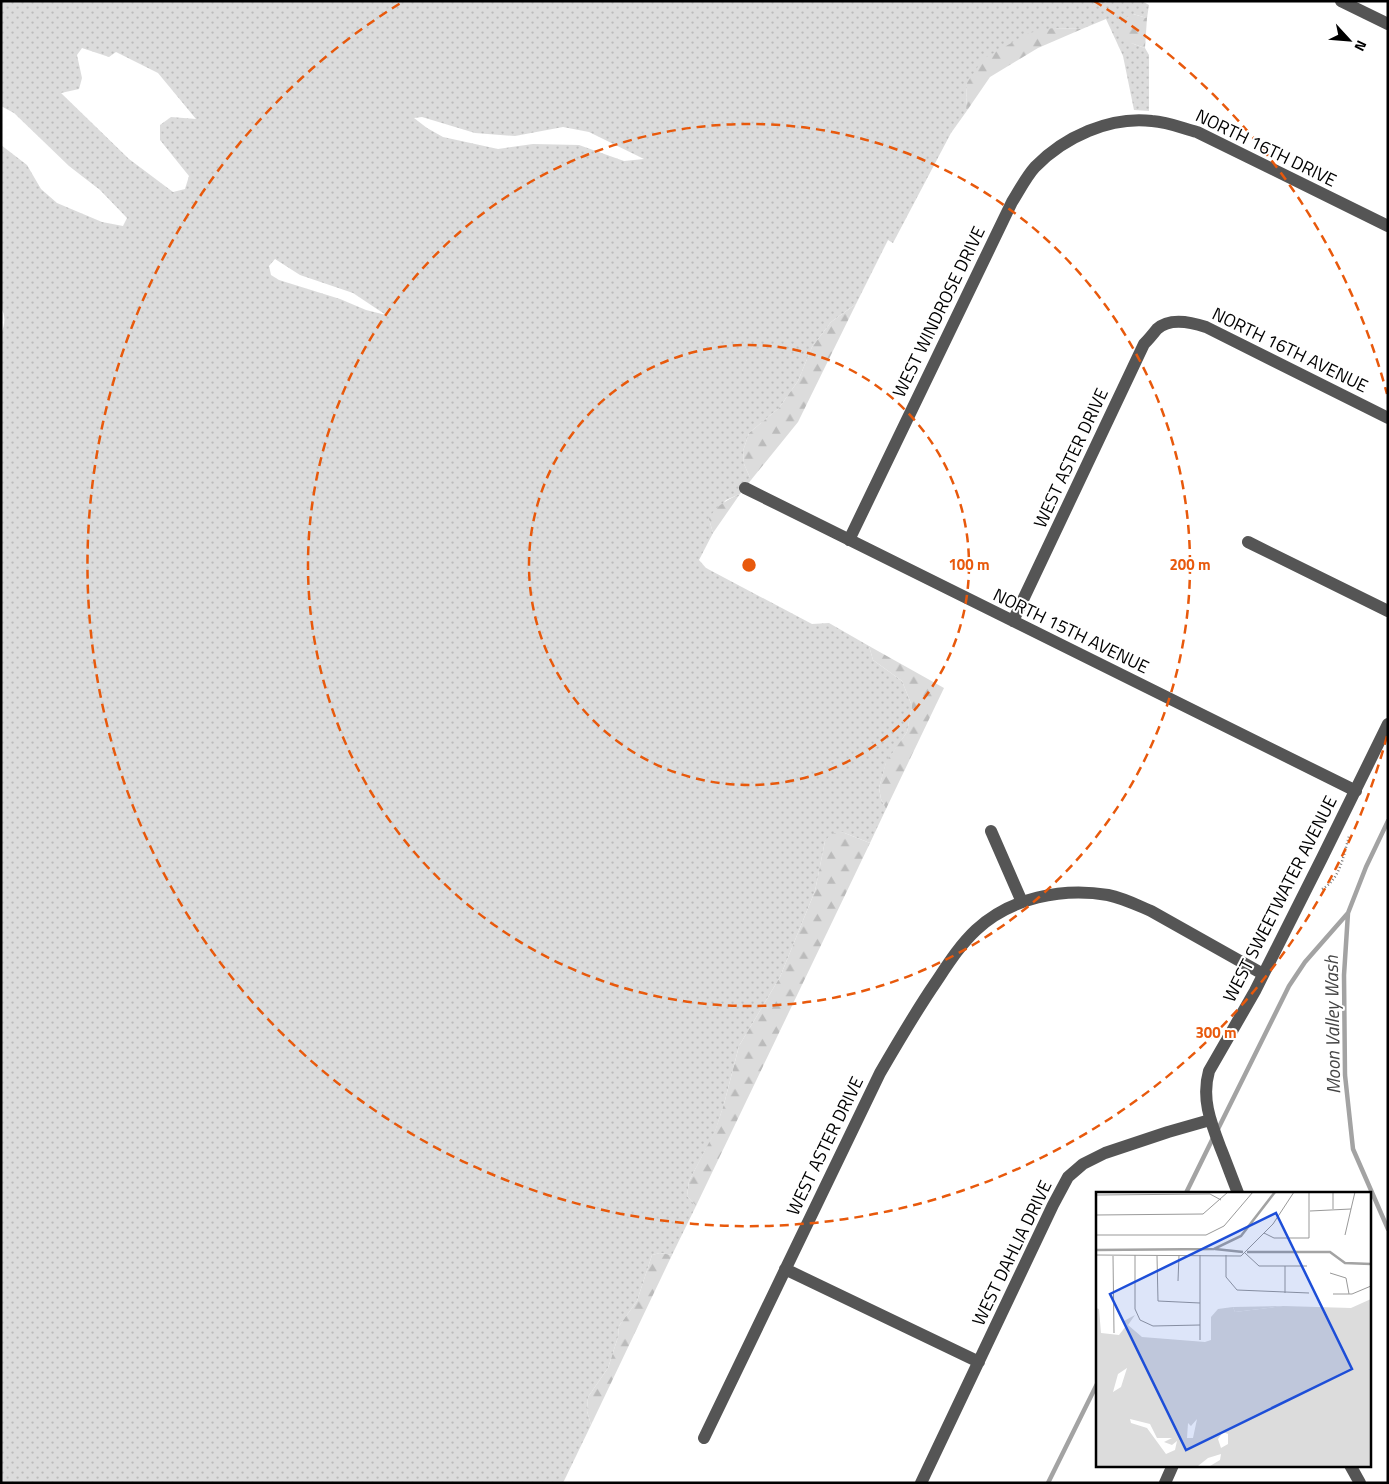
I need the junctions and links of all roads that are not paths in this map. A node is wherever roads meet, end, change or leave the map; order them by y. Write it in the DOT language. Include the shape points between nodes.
graph roads {
  1 [pos="1342,1"];
  2 [pos="1388,24"];
  3 [pos="1095,128"];
  4 [pos="1388,226"];
  5 [pos="1174,322"];
  6 [pos="1388,418"];
  7 [pos="745,488"];
  8 [pos="850,540"];
  9 [pos="1248,542"];
  10 [pos="1388,611"];
  11 [pos="1013,621"];
  12 [pos="1388,724"];
  13 [pos="1356,791"];
  14 [pos="992,830"];
  15 [pos="1022,902"];
  16 [pos="1263,974"];
  17 [pos="1211,1123"];
  18 [pos="1238,1192"];
  19 [pos="785,1268"];
  20 [pos="979,1362"];
  21 [pos="704,1438"];
  22 [pos="1173,1466"];
  23 [pos="1351,1466"];
  24 [pos="921,1483"];
  25 [pos="1165,1483"];
  26 [pos="1360,1483"];
  1 -- 2 [label="street"];
  3 -- 4 [label="street, NORTH 16TH DRIVE" via="1151,120 1197,132"];
  3 -- 8 [label="street, WEST WINDROSE DRIVE" via="1065,142 1034,168 1012,202"];
  5 -- 6 [label="street, NORTH 16TH AVENUE" via="1192,322 1206,327"];
  5 -- 11 [label="street, WEST ASTER DRIVE" via="1159,328 1144,344"];
  7 -- 8 [label="street, NORTH 15TH AVENUE"];
  8 -- 11 [label="street, NORTH 15TH AVENUE"];
  9 -- 10 [label="street"];
  11 -- 13 [label="street, NORTH 15TH AVENUE"];
  12 -- 13 [label="street, WEST SWEETWATER AVENUE"];
  13 -- 16 [label="street, WEST SWEETWATER AVENUE"];
  14 -- 15 [label="street"];
  15 -- 16 [label="street, WEST ASTER DRIVE" via="1067,893 1091,893 1121,899 1150,911"];
  15 -- 19 [label="street, WEST ASTER DRIVE" via="1004,910 976,930 953,956 932,988 880,1073"];
  16 -- 17 [label="street, WEST SWEETWATER AVENUE" via="1209,1071 1205,1096"];
  17 -- 18 [label="street, WEST SWEETWATER AVENUE"];
  17 -- 20 [label="street, WEST DAHLIA DRIVE" via="1168,1132 1105,1153 1083,1164 1068,1177"];
  19 -- 20 [label="street"];
  19 -- 21 [label="street, WEST ASTER DRIVE"];
  20 -- 24 [label="street, WEST DAHLIA DRIVE"];
  22 -- 25 [label="street"];
  23 -- 26 [label="street"];
}
